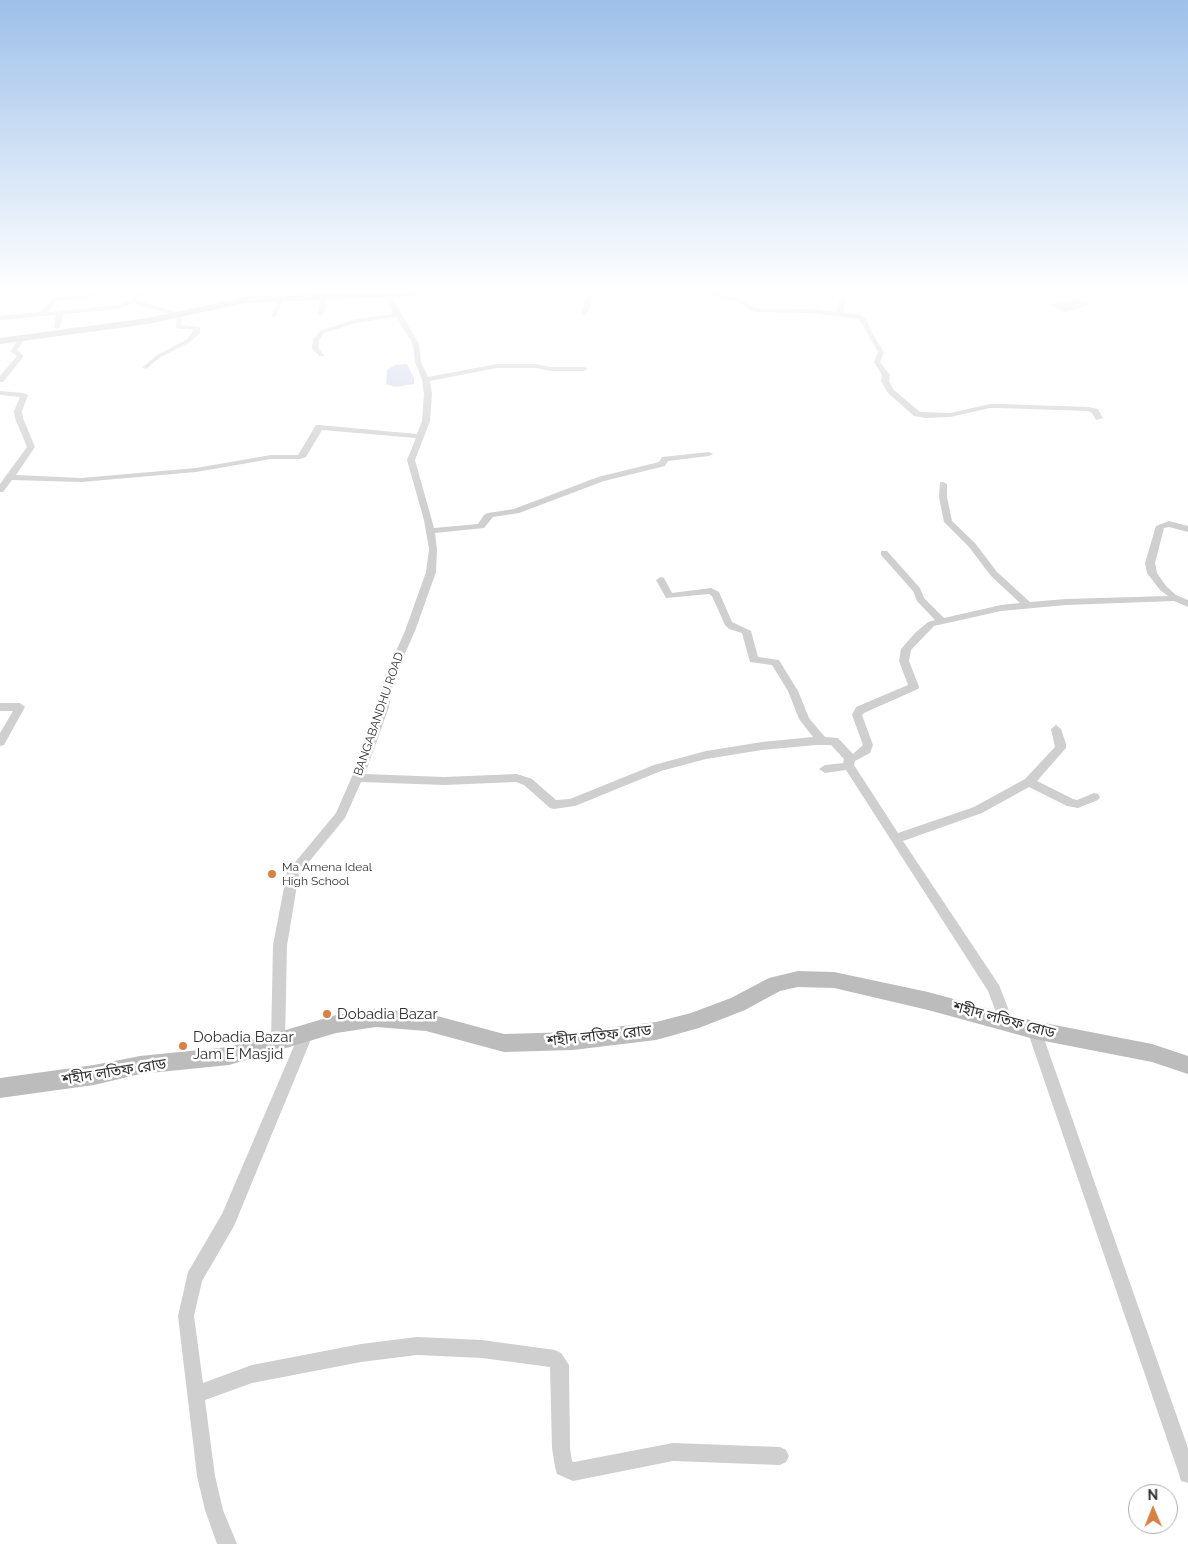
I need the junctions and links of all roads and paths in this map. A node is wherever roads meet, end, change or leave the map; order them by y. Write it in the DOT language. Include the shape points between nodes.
graph roads {
  1 [pos="13,365"];
  2 [pos="148,365"];
  3 [pos="419,365"];
  4 [pos="879,365"];
  5 [pos="146,367"];
  6 [pos="584,369"];
  7 [pos="0,380"];
  8 [pos="426,380"];
  9 [pos="0,393"];
  10 [pos="1099,418"];
  11 [pos="419,436"];
  12 [pos="710,454"];
  13 [pos="10,477"];
  14 [pos="0,478"];
  15 [pos="943,484"];
  16 [pos="0,490"];
  17 [pos="1188,529"];
  18 [pos="430,531"];
  19 [pos="884,553"];
  20 [pos="661,580"];
  21 [pos="1173,597"];
  22 [pos="1188,604"];
  23 [pos="1028,606"];
  24 [pos="940,620"];
  25 [pos="0,707"];
  26 [pos="1056,729"];
  27 [pos="822,741"];
  28 [pos="0,742"];
  29 [pos="850,762"];
  30 [pos="825,769"];
  31 [pos="356,778"];
  32 [pos="1029,782"];
  33 [pos="1094,797"];
  34 [pos="898,838"];
  35 [pos="1006,1021"];
  36 [pos="1034,1030"];
  37 [pos="307,1032"];
  38 [pos="278,1042"];
  39 [pos="1188,1065"];
  40 [pos="0,1088"];
  41 [pos="196,1394"];
  42 [pos="780,1456"];
  43 [pos="1188,1474"];
  44 [pos="227,1544"];
  1 -- 7 [label="street"];
  2 -- 5 [label="street"];
  3 -- 8 [label="street, BANGABANDHU ROAD"];
  4 -- 10 [label="street" via="891,391 917,414 925,416 1000,406 1089,409 1095,411"];
  6 -- 8 [label="street" via="497,366"];
  8 -- 11 [label="street, BANGABANDHU ROAD" via="428,406"];
  9 -- 13 [label="street" via="24,395 18,410 19,418 31,447"];
  11 -- 13 [label="street" via="319,427 300,457 271,457 196,470 80,480"];
  11 -- 18 [label="street, BANGABANDHU ROAD" via="412,460"];
  12 -- 18 [label="street" via="664,459 662,464 601,478 516,510 487,517 481,526"];
  13 -- 14 [label="street"];
  13 -- 16 [label="street"];
  15 -- 23 [label="street" via="948,522 972,545 994,574"];
  17 -- 21 [label="street" via="1169,524 1160,526 1150,563 1152,574"];
  18 -- 31 [label="street, BANGABANDHU ROAD" via="433,549 431,572 389,678 384,707"];
  19 -- 24 [label="street"];
  20 -- 27 [label="street" via="669,596 716,594 728,623 746,631 754,660 775,662 794,691 804,719"];
  21 -- 22 [label="street"];
  21 -- 23 [label="street"];
  23 -- 24 [label="street"];
  24 -- 29 [label="street" via="918,635 906,649 904,661 914,687 860,710 857,715 868,745"];
  25 -- 28 [label="street" via="20,707"];
  26 -- 32 [label="street" via="1062,744 1060,748"];
  27 -- 29 [label="street" via="834,742"];
  27 -- 31 [label="street" via="706,755 658,768 571,803 554,805 528,782 517,778 444,781"];
  29 -- 30 [label="street"];
  29 -- 34 [label="street"];
  31 -- 38 [label="street, BANGABANDHU ROAD" via="341,815 293,872 280,945"];
  32 -- 33 [label="street" via="1071,803 1078,804"];
  32 -- 34 [label="street" via="978,810"];
  34 -- 35 [label="street" via="905,854 994,989"];
  35 -- 36 [label="street, শহীদ লতিফ রোড"];
  35 -- 37 [label="street, শহীদ লতিফ রোড" via="834,980 798,979 776,984 738,1004 692,1022 656,1031 573,1041 504,1043 426,1022 376,1018"];
  36 -- 39 [label="street, শহীদ লতিফ রোড" via="1152,1053"];
  36 -- 43 [label="street"];
  37 -- 38 [label="street, শহীদ লতিফ রোড"];
  37 -- 41 [label="street" via="228,1220 194,1278 186,1316"];
  38 -- 40 [label="street, শহীদ লতিফ রোড" via="229,1056 140,1065"];
  41 -- 42 [label="street" via="252,1374 361,1353 417,1346 482,1349 555,1359 560,1366 564,1468 573,1472 673,1452"];
  41 -- 44 [label="street" via="206,1476"];
}
